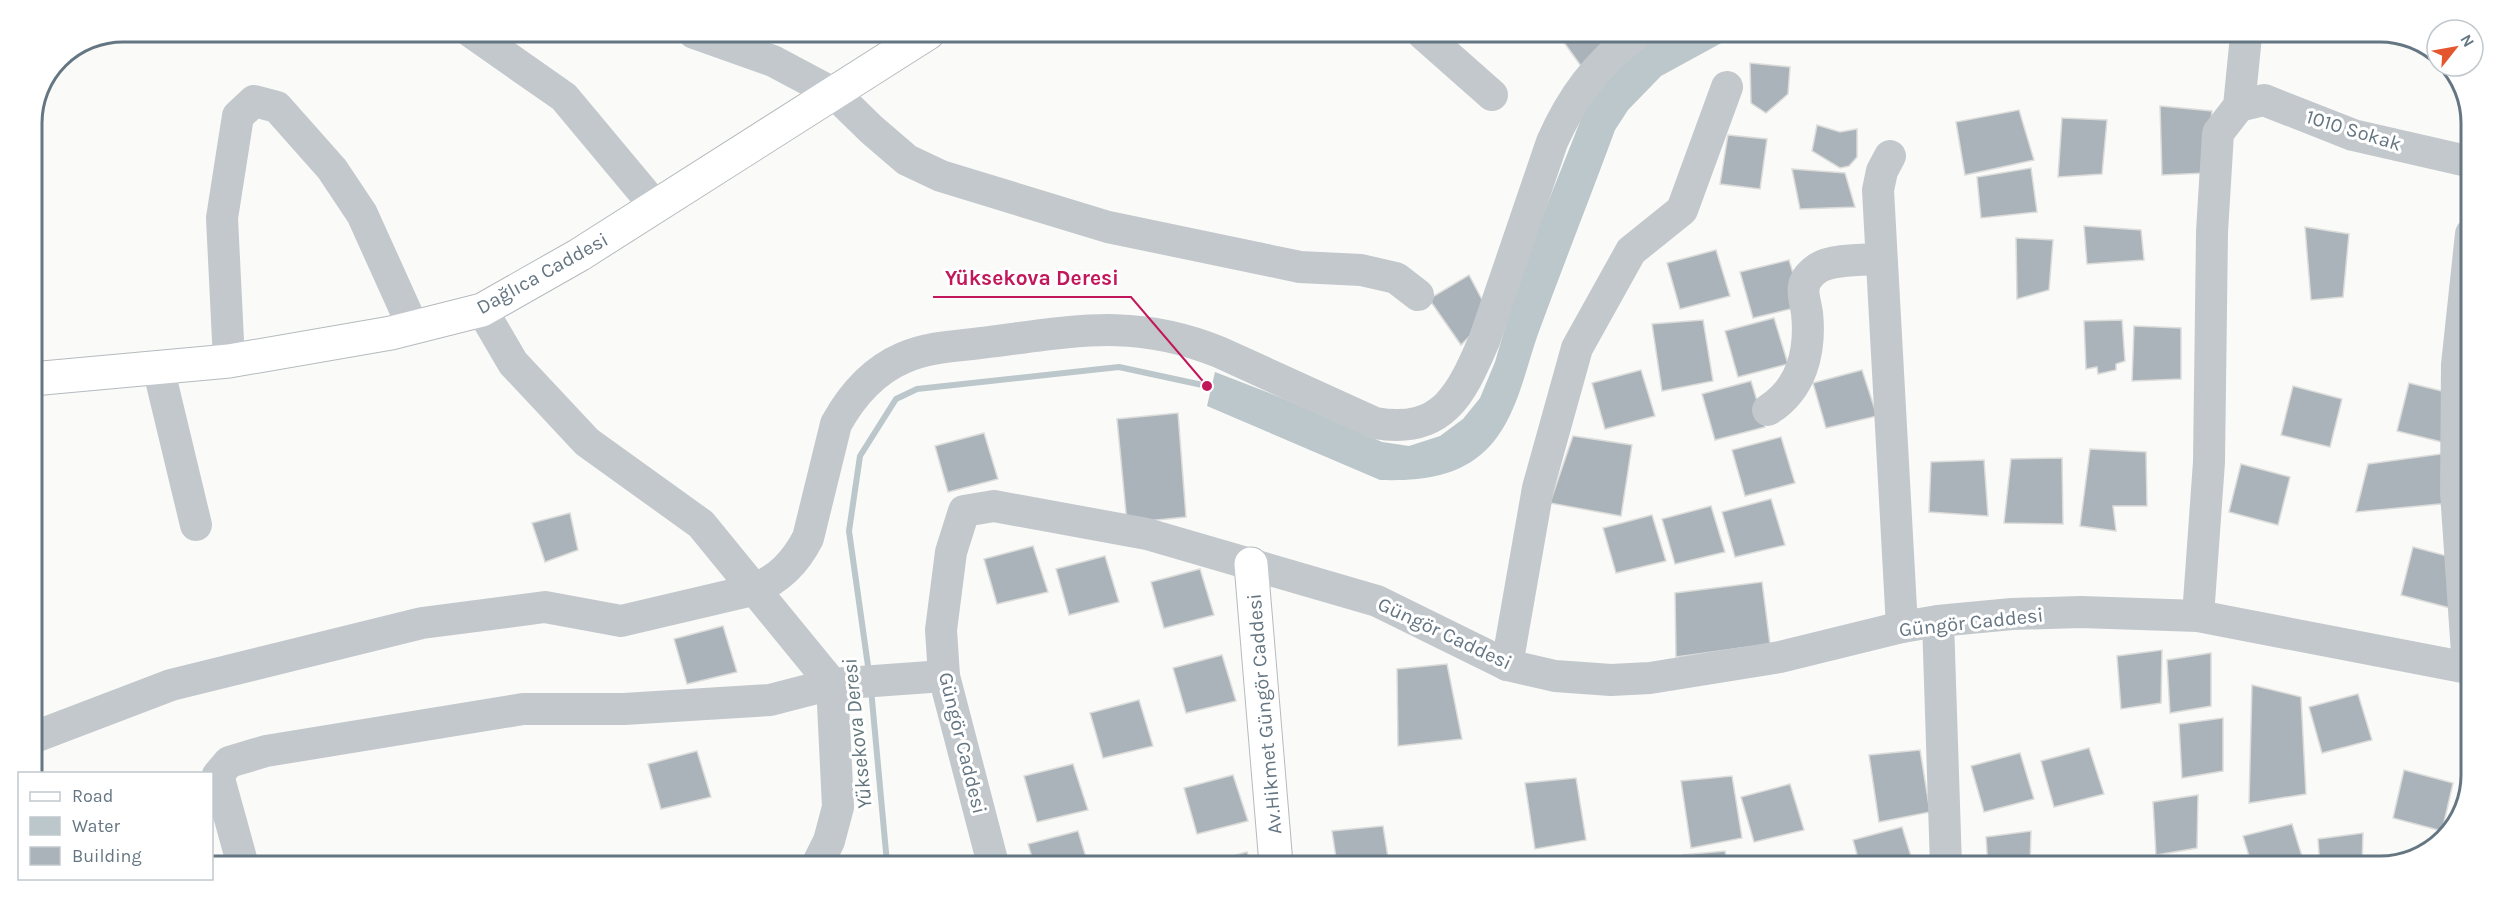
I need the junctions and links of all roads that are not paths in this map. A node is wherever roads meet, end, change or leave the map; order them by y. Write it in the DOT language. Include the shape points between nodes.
graph roads {
  1 [pos="485,42"];
  2 [pos="719,42"];
  3 [pos="914,42"];
  4 [pos="1432,42"];
  5 [pos="1628,42"];
  6 [pos="2245,42"];
  7 [pos="1726,87"];
  8 [pos="835,94"];
  9 [pos="1492,95"];
  10 [pos="2239,106"];
  11 [pos="1890,156"];
  12 [pos="2461,160"];
  13 [pos="655,206"];
  14 [pos="1881,259"];
  15 [pos="1418,294"];
  16 [pos="482,310"];
  17 [pos="2461,325"];
  18 [pos="413,327"];
  19 [pos="229,361"];
  20 [pos="158,367"];
  21 [pos="42,378"];
  22 [pos="1768,410"];
  23 [pos="196,525"];
  24 [pos="1251,564"];
  25 [pos="2461,565"];
  26 [pos="753,590"];
  27 [pos="2198,616"];
  28 [pos="1938,621"];
  29 [pos="1902,627"];
  30 [pos="1507,665"];
  31 [pos="2461,667"];
  32 [pos="944,676"];
  33 [pos="832,684"];
  34 [pos="42,734"];
  35 [pos="240,856"];
  36 [pos="822,856"];
  37 [pos="991,856"];
  38 [pos="1275,856"];
  39 [pos="1946,856"];
  1 -- 13 [label="street" via="564,97"];
  2 -- 8 [label="street" via="773,61"];
  3 -- 8 [label="main road, Dağlıca Caddesi"];
  4 -- 9 [label="street"];
  5 -- 26 [label="street" via="1588,79 1566,112 1552,142 1484,341 1464,386 1444,409 1417,423 1375,423 1220,352 1150,332 1076,331 922,351 885,368 845,408 836,424 812,525 802,550 781,574"];
  6 -- 10 [label="street"];
  7 -- 30 [label="street" via="1682,210 1632,251 1577,348 1538,488"];
  8 -- 13 [label="main road, Dağlıca Caddesi"];
  8 -- 15 [label="street" via="908,160 941,176 1108,227 1300,267 1361,270 1396,278"];
  10 -- 12 [label="street, 1010 Sokak" via="2264,100 2353,135"];
  10 -- 27 [label="street" via="2218,133 2212,232 2209,462"];
  11 -- 14 [label="street" via="1878,180"];
  13 -- 16 [label="main road, Dağlıca Caddesi"];
  14 -- 22 [label="street" via="1827,264 1806,279 1803,287 1808,333 1803,366 1792,389"];
  14 -- 29 [label="street"];
  16 -- 18 [label="main road, Dağlıca Caddesi"];
  16 -- 26 [label="street" via="513,363 587,442 701,524"];
  17 -- 25 [label="street" via="2456,492"];
  18 -- 19 [label="main road, Dağlıca Caddesi"];
  18 -- 19 [label="street" via="362,214 332,169 277,107 254,101 238,116 222,218"];
  19 -- 20 [label="main road, Dağlıca Caddesi"];
  20 -- 21 [label="main road, Dağlıca Caddesi"];
  20 -- 23 [label="street"];
  24 -- 30 [label="street, Güngör Caddesi" via="1377,601"];
  24 -- 32 [label="street, Güngör Caddesi" via="1147,534 994,506 964,511 951,552 941,630"];
  24 -- 38 [label="main road, Av.Hikmet Güngör Caddesi"];
  26 -- 33 [label="street"];
  26 -- 34 [label="street" via="621,621 545,607 422,623 171,685"];
  27 -- 28 [label="street, Güngör Caddesi" via="2081,612"];
  27 -- 31 [label="street, Güngör Caddesi"];
  28 -- 29 [label="street, Güngör Caddesi"];
  28 -- 39 [label="street"];
  29 -- 30 [label="street, Güngör Caddesi" via="1780,657 1650,678 1555,676"];
  32 -- 33 [label="street"];
  32 -- 37 [label="street, Güngör Caddesi"];
  33 -- 35 [label="street" via="770,700 624,709 524,709 266,752 229,762 218,775"];
  33 -- 36 [label="street" via="838,807"];
}
